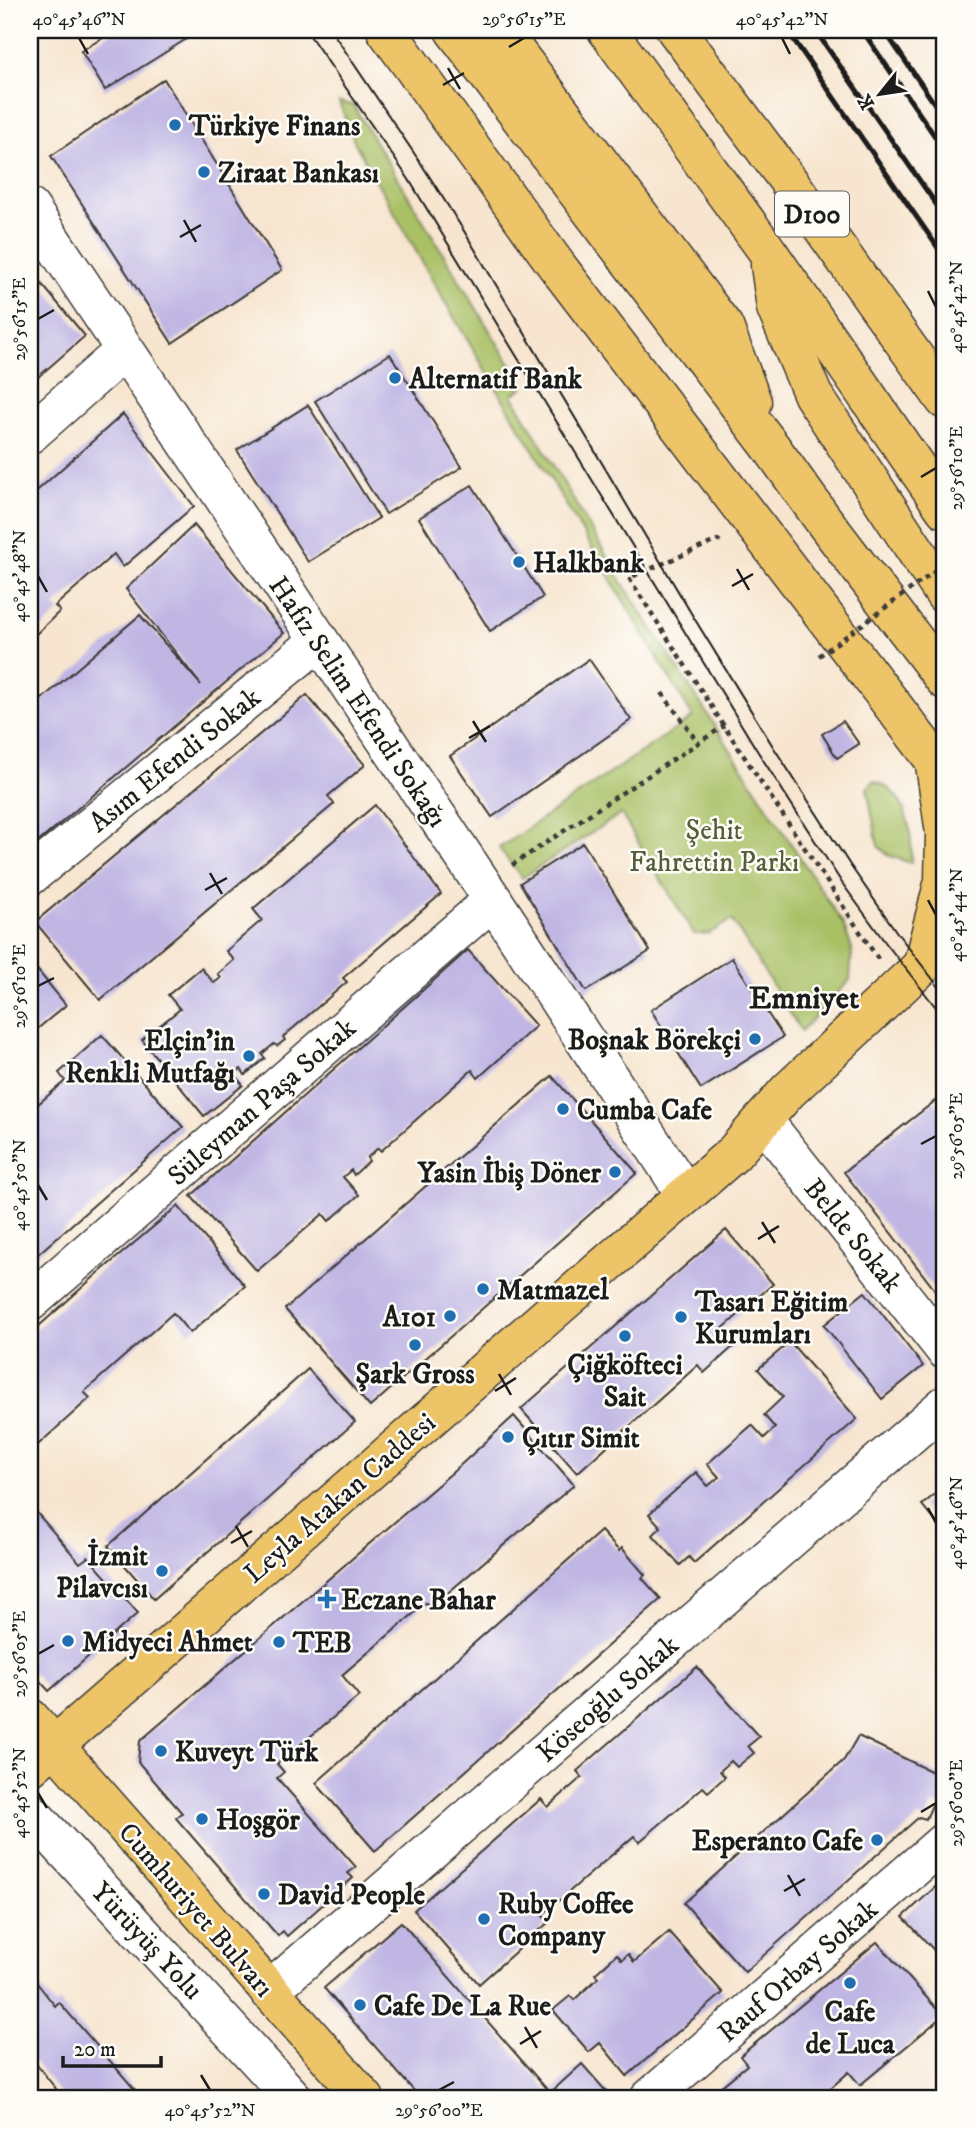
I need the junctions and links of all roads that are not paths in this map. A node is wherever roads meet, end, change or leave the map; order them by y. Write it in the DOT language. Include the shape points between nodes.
graph roads {
  1 [pos="386,30"];
  2 [pos="454,30"];
  3 [pos="499,30"];
  4 [pos="607,30"];
  5 [pos="676,30"];
  6 [pos="694,30"];
  7 [pos="30,208"];
  8 [pos="810,210"];
  9 [pos="768,252"];
  10 [pos="124,351"];
  11 [pos="945,400"];
  12 [pos="30,434"];
  13 [pos="768,443"];
  14 [pos="945,509"];
  15 [pos="945,595"];
  16 [pos="319,641"];
  17 [pos="945,680"];
  18 [pos="939,766"];
  19 [pos="30,876"];
  20 [pos="498,885"];
  21 [pos="928,968"];
  22 [pos="766,1124"];
  23 [pos="686,1195"];
  24 [pos="30,1302"];
  25 [pos="945,1350"];
  26 [pos="945,1405"];
  27 [pos="30,1718"];
  28 [pos="42,1756"];
  29 [pos="30,1812"];
  30 [pos="945,1841"];
  31 [pos="269,1991"];
  32 [pos="294,2099"];
  33 [pos="365,2099"];
  34 [pos="649,2099"];
  1 -- 18 [label="main road" via="557,266"];
  2 -- 13 [label="main road"];
  3 -- 13 [label="main road" via="724,327"];
  4 -- 9 [label="main road, D100"];
  5 -- 8 [label="main road, D100"];
  6 -- 8 [label="main road"];
  7 -- 10 [label="street, Hafız Selim Efendi Sokağı"];
  8 -- 11 [label="main road, D100"];
  9 -- 14 [label="main road, D100"];
  9 -- 15 [label="main road" via="776,308 813,395"];
  10 -- 12 [label="street"];
  10 -- 16 [label="street, Hafız Selim Efendi Sokağı"];
  13 -- 17 [label="main road"];
  16 -- 19 [label="street, Asım Efendi Sokak"];
  16 -- 20 [label="street, Hafız Selim Efendi Sokağı"];
  18 -- 21 [label="main road" via="944,881"];
  20 -- 23 [label="street, Hafız Selim Efendi Sokağı"];
  20 -- 24 [label="street, Süleyman Paşa Sokak"];
  21 -- 22 [label="main road, Leyla Atakan Caddesi" via="788,1091"];
  22 -- 23 [label="main road, Leyla Atakan Caddesi"];
  22 -- 25 [label="street, Belde Sokak"];
  23 -- 28 [label="main road, Leyla Atakan Caddesi"];
  26 -- 31 [label="street, Köseoğlu Sokak"];
  27 -- 28 [label="main road, Cumhuriyet Bulvarı"];
  28 -- 31 [label="main road, Cumhuriyet Bulvarı"];
  29 -- 32 [label="street, Yürüyüş Yolu"];
  30 -- 34 [label="street, Rauf Orbay Sokak"];
  31 -- 33 [label="main road, Cumhuriyet Bulvarı"];
}
